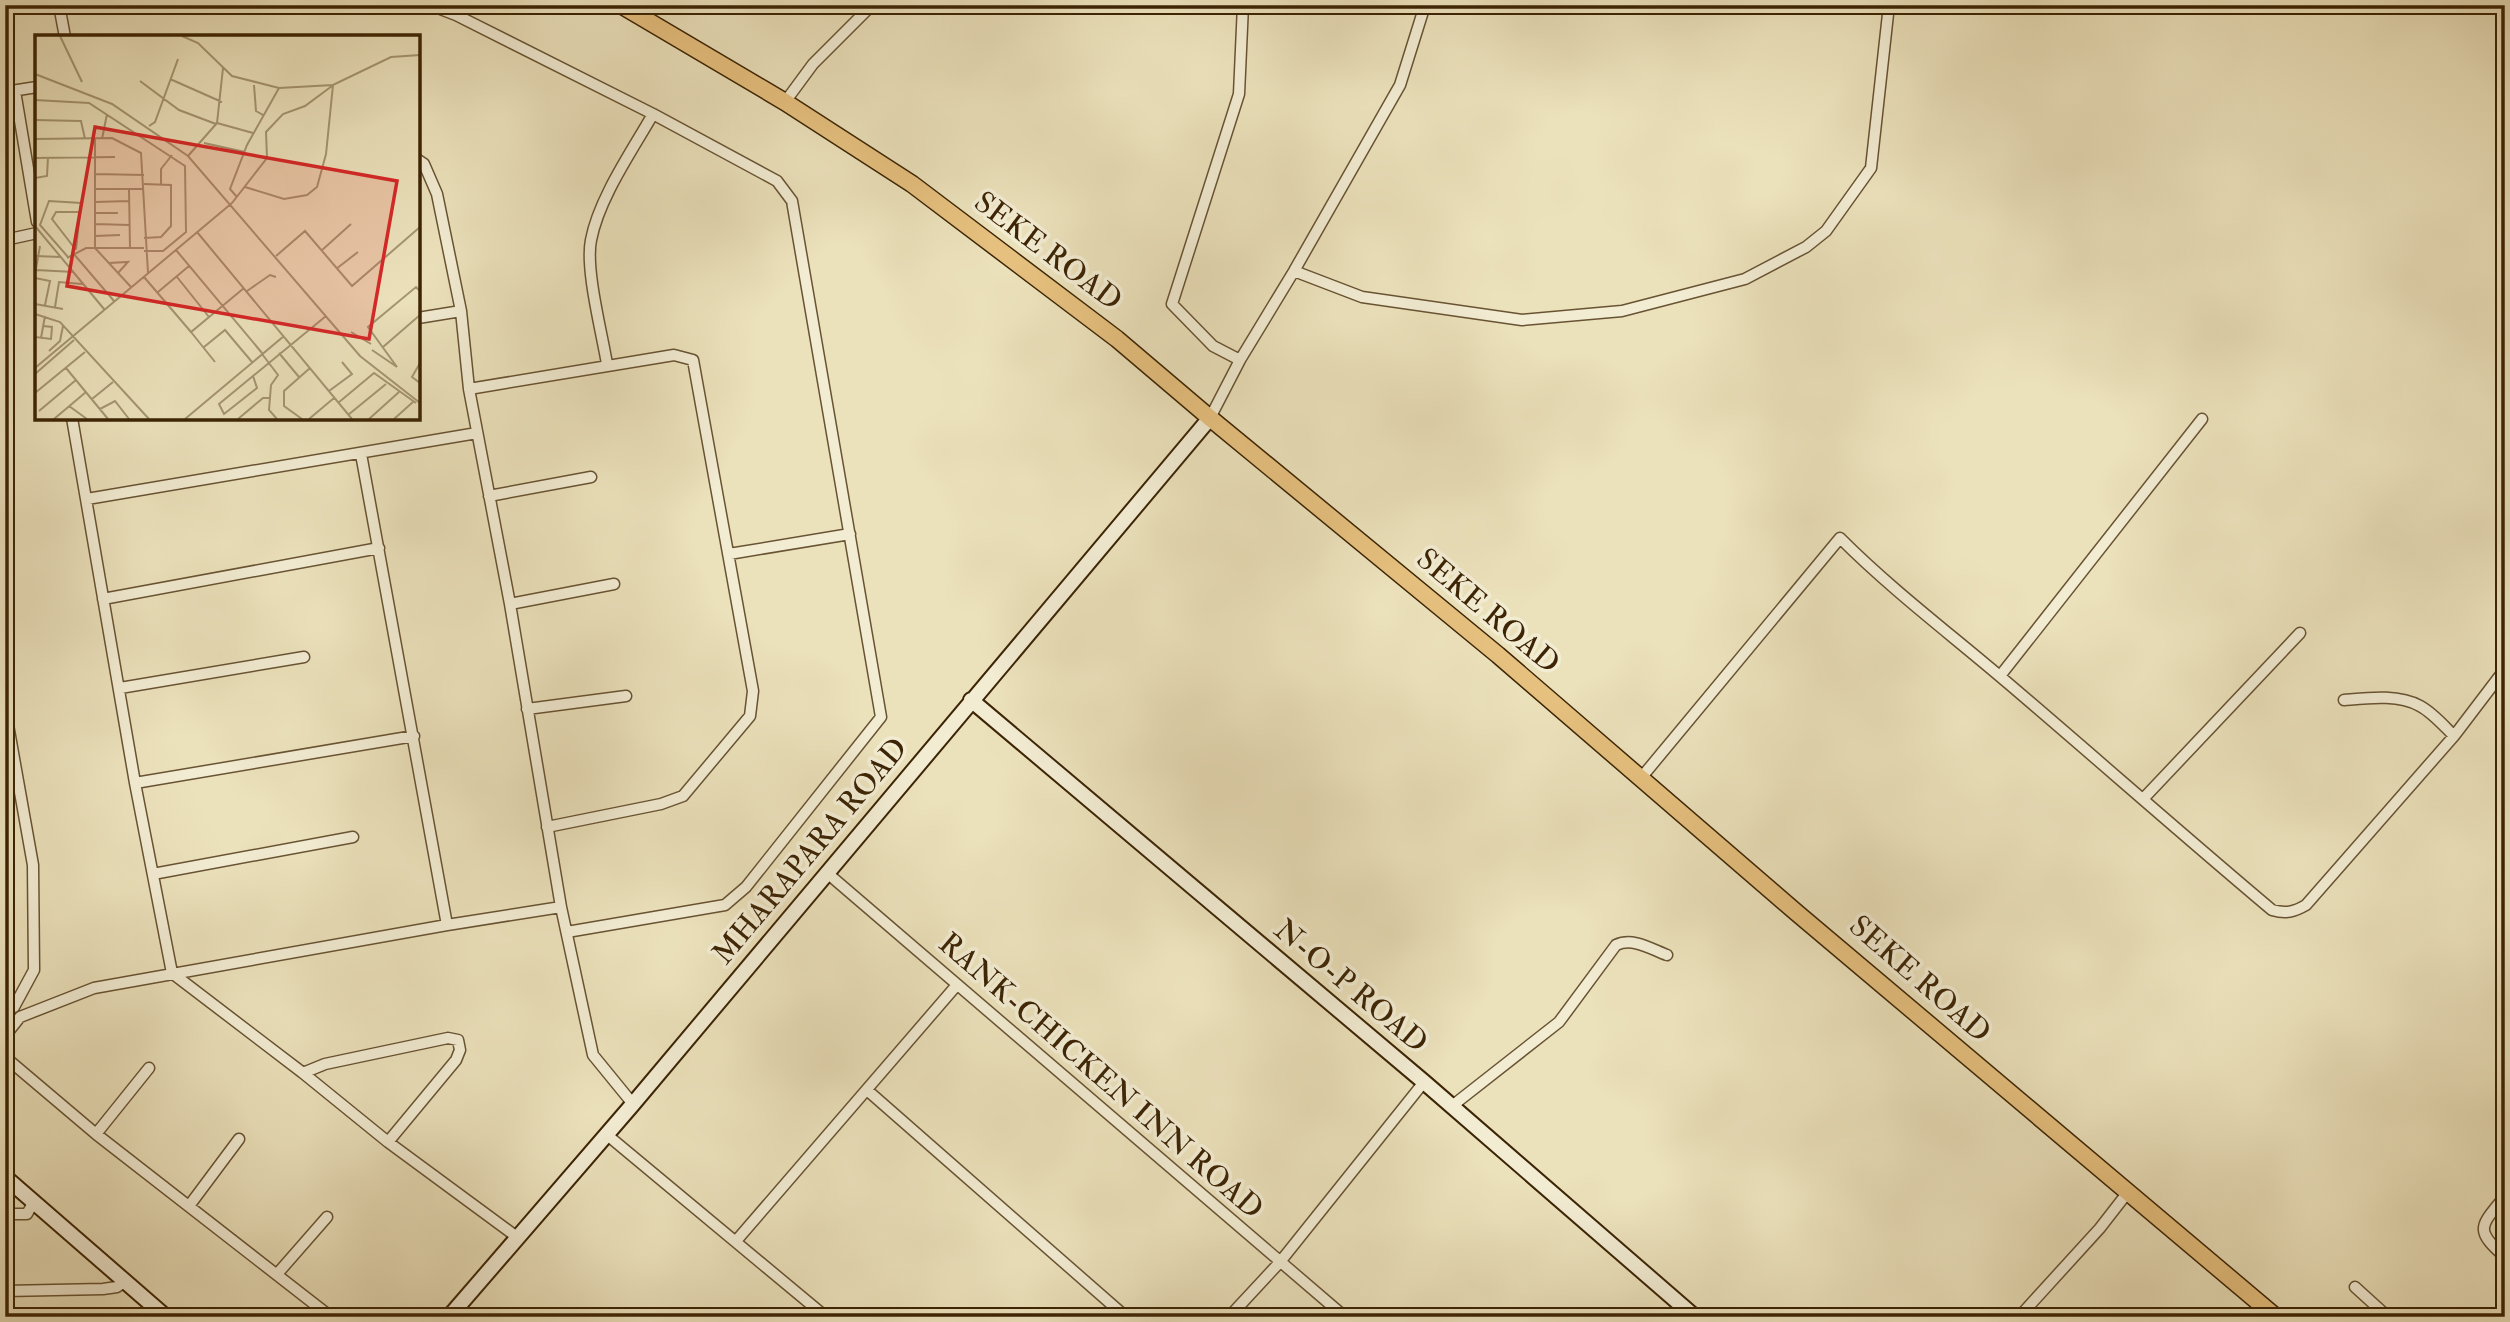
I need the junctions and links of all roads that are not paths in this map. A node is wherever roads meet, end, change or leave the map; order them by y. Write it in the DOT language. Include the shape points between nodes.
graph roads {
  1 [pos="59,5"];
  2 [pos="430,5"];
  3 [pos="621,5"];
  4 [pos="872,5"];
  5 [pos="1243,5"];
  6 [pos="1425,5"];
  7 [pos="1889,5"];
  8 [pos="65,35"];
  9 [pos="35,87"];
  10 [pos="10,92"];
  11 [pos="785,102"];
  12 [pos="653,114"];
  13 [pos="420,161"];
  14 [pos="35,212"];
  15 [pos="35,233"];
  16 [pos="5,240"];
  17 [pos="1294,271"];
  18 [pos="461,311"];
  19 [pos="420,318"];
  20 [pos="1240,360"];
  21 [pos="607,364"];
  22 [pos="469,389"];
  23 [pos="1210,418"];
  24 [pos="2202,419"];
  25 [pos="72,420"];
  26 [pos="477,433"];
  27 [pos="361,454"];
  28 [pos="591,477"];
  29 [pos="489,496"];
  30 [pos="87,499"];
  31 [pos="850,534"];
  32 [pos="379,548"];
  33 [pos="729,554"];
  34 [pos="614,584"];
  35 [pos="103,599"];
  36 [pos="510,604"];
  37 [pos="2300,633"];
  38 [pos="304,657"];
  39 [pos="2505,669"];
  40 [pos="2000,676"];
  41 [pos="120,688"];
  42 [pos="626,696"];
  43 [pos="971,700"];
  44 [pos="2344,700"];
  45 [pos="5,708"];
  46 [pos="527,709"];
  47 [pos="414,736"];
  48 [pos="2454,736"];
  49 [pos="1641,778"];
  50 [pos="135,783"];
  51 [pos="2143,799"];
  52 [pos="547,827"];
  53 [pos="353,836"];
  54 [pos="826,872"];
  55 [pos="153,874"];
  56 [pos="561,907"];
  57 [pos="447,925"];
  58 [pos="567,932"];
  59 [pos="1667,955"];
  60 [pos="172,973"];
  61 [pos="956,986"];
  62 [pos="10,1003"];
  63 [pos="20,1017"];
  64 [pos="5,1036"];
  65 [pos="5,1057"];
  66 [pos="149,1068"];
  67 [pos="303,1073"];
  68 [pos="1424,1082"];
  69 [pos="867,1090"];
  70 [pos="632,1104"];
  71 [pos="1452,1106"];
  72 [pos="96,1134"];
  73 [pos="606,1134"];
  74 [pos="239,1139"];
  75 [pos="388,1142"];
  76 [pos="5,1177"];
  77 [pos="2128,1192"];
  78 [pos="2505,1196"];
  79 [pos="34,1201"];
  80 [pos="189,1206"];
  81 [pos="5,1214"];
  82 [pos="327,1217"];
  83 [pos="517,1237"];
  84 [pos="736,1241"];
  85 [pos="2505,1257"];
  86 [pos="1280,1262"];
  87 [pos="278,1273"];
  88 [pos="124,1282"];
  89 [pos="2355,1287"];
  90 [pos="5,1291"];
  91 [pos="166,1317"];
  92 [pos="331,1317"];
  93 [pos="449,1317"];
  94 [pos="826,1317"];
  95 [pos="1126,1317"];
  96 [pos="1229,1317"];
  97 [pos="1345,1317"];
  98 [pos="1695,1317"];
  99 [pos="2019,1317"];
  100 [pos="2276,1317"];
  101 [pos="2388,1317"];
  1 -- 8 [label="street"];
  2 -- 12 [label="street"];
  3 -- 11 [label="main road, SEKE ROAD"];
  4 -- 11 [label="street" via="813,64"];
  5 -- 20 [label="street" via="1239,94 1172,304 1213,346"];
  6 -- 17 [label="street" via="1400,85"];
  7 -- 17 [label="street" via="1871,168 1826,231 1806,247 1745,279 1622,311 1522,320 1362,297"];
  9 -- 10 [label="street"];
  10 -- 14 [label="street"];
  11 -- 23 [label="main road, SEKE ROAD" via="968,225 1118,339"];
  12 -- 21 [label="street" via="604,202 591,240"];
  12 -- 31 [label="street" via="777,181 792,201"];
  13 -- 18 [label="street" via="437,194"];
  15 -- 16 [label="street"];
  17 -- 20 [label="street"];
  18 -- 19 [label="street"];
  18 -- 22 [label="street"];
  20 -- 23 [label="street"];
  21 -- 22 [label="street"];
  21 -- 33 [label="street" via="674,355 693,360"];
  22 -- 26 [label="street"];
  23 -- 43 [label="main road, MHARAPARA ROAD"];
  23 -- 49 [label="main road, SEKE ROAD"];
  24 -- 40 [label="street"];
  25 -- 30 [label="street"];
  26 -- 27 [label="street"];
  26 -- 29 [label="street"];
  27 -- 30 [label="street"];
  27 -- 32 [label="street"];
  28 -- 29 [label="street"];
  29 -- 36 [label="street"];
  30 -- 35 [label="street"];
  31 -- 33 [label="street"];
  31 -- 58 [label="street" via="881,717 746,887 725,905"];
  32 -- 35 [label="street"];
  32 -- 47 [label="street"];
  33 -- 52 [label="street" via="753,691 750,716 683,796"];
  34 -- 36 [label="street"];
  35 -- 41 [label="street"];
  36 -- 46 [label="street"];
  37 -- 51 [label="street"];
  38 -- 41 [label="street"];
  39 -- 48 [label="street"];
  40 -- 49 [label="street" via="1881,579 1840,538"];
  40 -- 51 [label="street"];
  41 -- 50 [label="street"];
  42 -- 46 [label="street"];
  43 -- 54 [label="main road, MHARAPARA ROAD"];
  43 -- 68 [label="main road, N-O-P ROAD"];
  44 -- 48 [label="street" via="2404,700 2422,707"];
  45 -- 62 [label="street" via="33,865 34,970"];
  46 -- 52 [label="street"];
  47 -- 50 [label="street"];
  47 -- 57 [label="street"];
  48 -- 51 [label="street" via="2306,905 2294,912 2272,910"];
  49 -- 77 [label="main road, SEKE ROAD"];
  50 -- 55 [label="street"];
  52 -- 56 [label="street"];
  53 -- 55 [label="street"];
  54 -- 61 [label="street, RANK-CHICKEN INN ROAD"];
  54 -- 70 [label="main road, MHARAPARA ROAD"];
  55 -- 60 [label="street"];
  56 -- 57 [label="street"];
  56 -- 58 [label="street"];
  57 -- 60 [label="street"];
  58 -- 70 [label="street" via="593,1055"];
  59 -- 71 [label="street" via="1637,943 1616,945 1559,1022"];
  60 -- 63 [label="street" via="94,988"];
  60 -- 67 [label="street"];
  61 -- 69 [label="street"];
  61 -- 86 [label="street, RANK-CHICKEN INN ROAD"];
  62 -- 63 [label="street"];
  63 -- 64 [label="street"];
  65 -- 72 [label="street"];
  66 -- 72 [label="street"];
  67 -- 75 [label="street"];
  67 -- 75 [label="street" via="325,1064 448,1038 458,1040 456,1060"];
  68 -- 71 [label="main road, N-O-P ROAD"];
  68 -- 86 [label="street"];
  69 -- 84 [label="street"];
  69 -- 95 [label="street"];
  70 -- 73 [label="main road, MHARAPARA ROAD"];
  71 -- 98 [label="main road, N-O-P ROAD"];
  72 -- 80 [label="street"];
  73 -- 83 [label="main road, MHARAPARA ROAD"];
  73 -- 84 [label="street"];
  74 -- 80 [label="street"];
  75 -- 83 [label="street"];
  76 -- 79 [label="main road"];
  77 -- 99 [label="street"];
  77 -- 100 [label="main road, SEKE ROAD"];
  78 -- 85 [label="street" via="2483,1232"];
  79 -- 81 [label="street" via="27,1214"];
  79 -- 88 [label="main road"];
  80 -- 87 [label="street"];
  82 -- 87 [label="street"];
  83 -- 93 [label="main road, MHARAPARA ROAD"];
  84 -- 94 [label="street"];
  86 -- 96 [label="street"];
  86 -- 97 [label="street, RANK-CHICKEN INN ROAD"];
  87 -- 92 [label="street"];
  88 -- 90 [label="street" via="103,1289"];
  88 -- 91 [label="main road"];
  89 -- 101 [label="street"];
}
